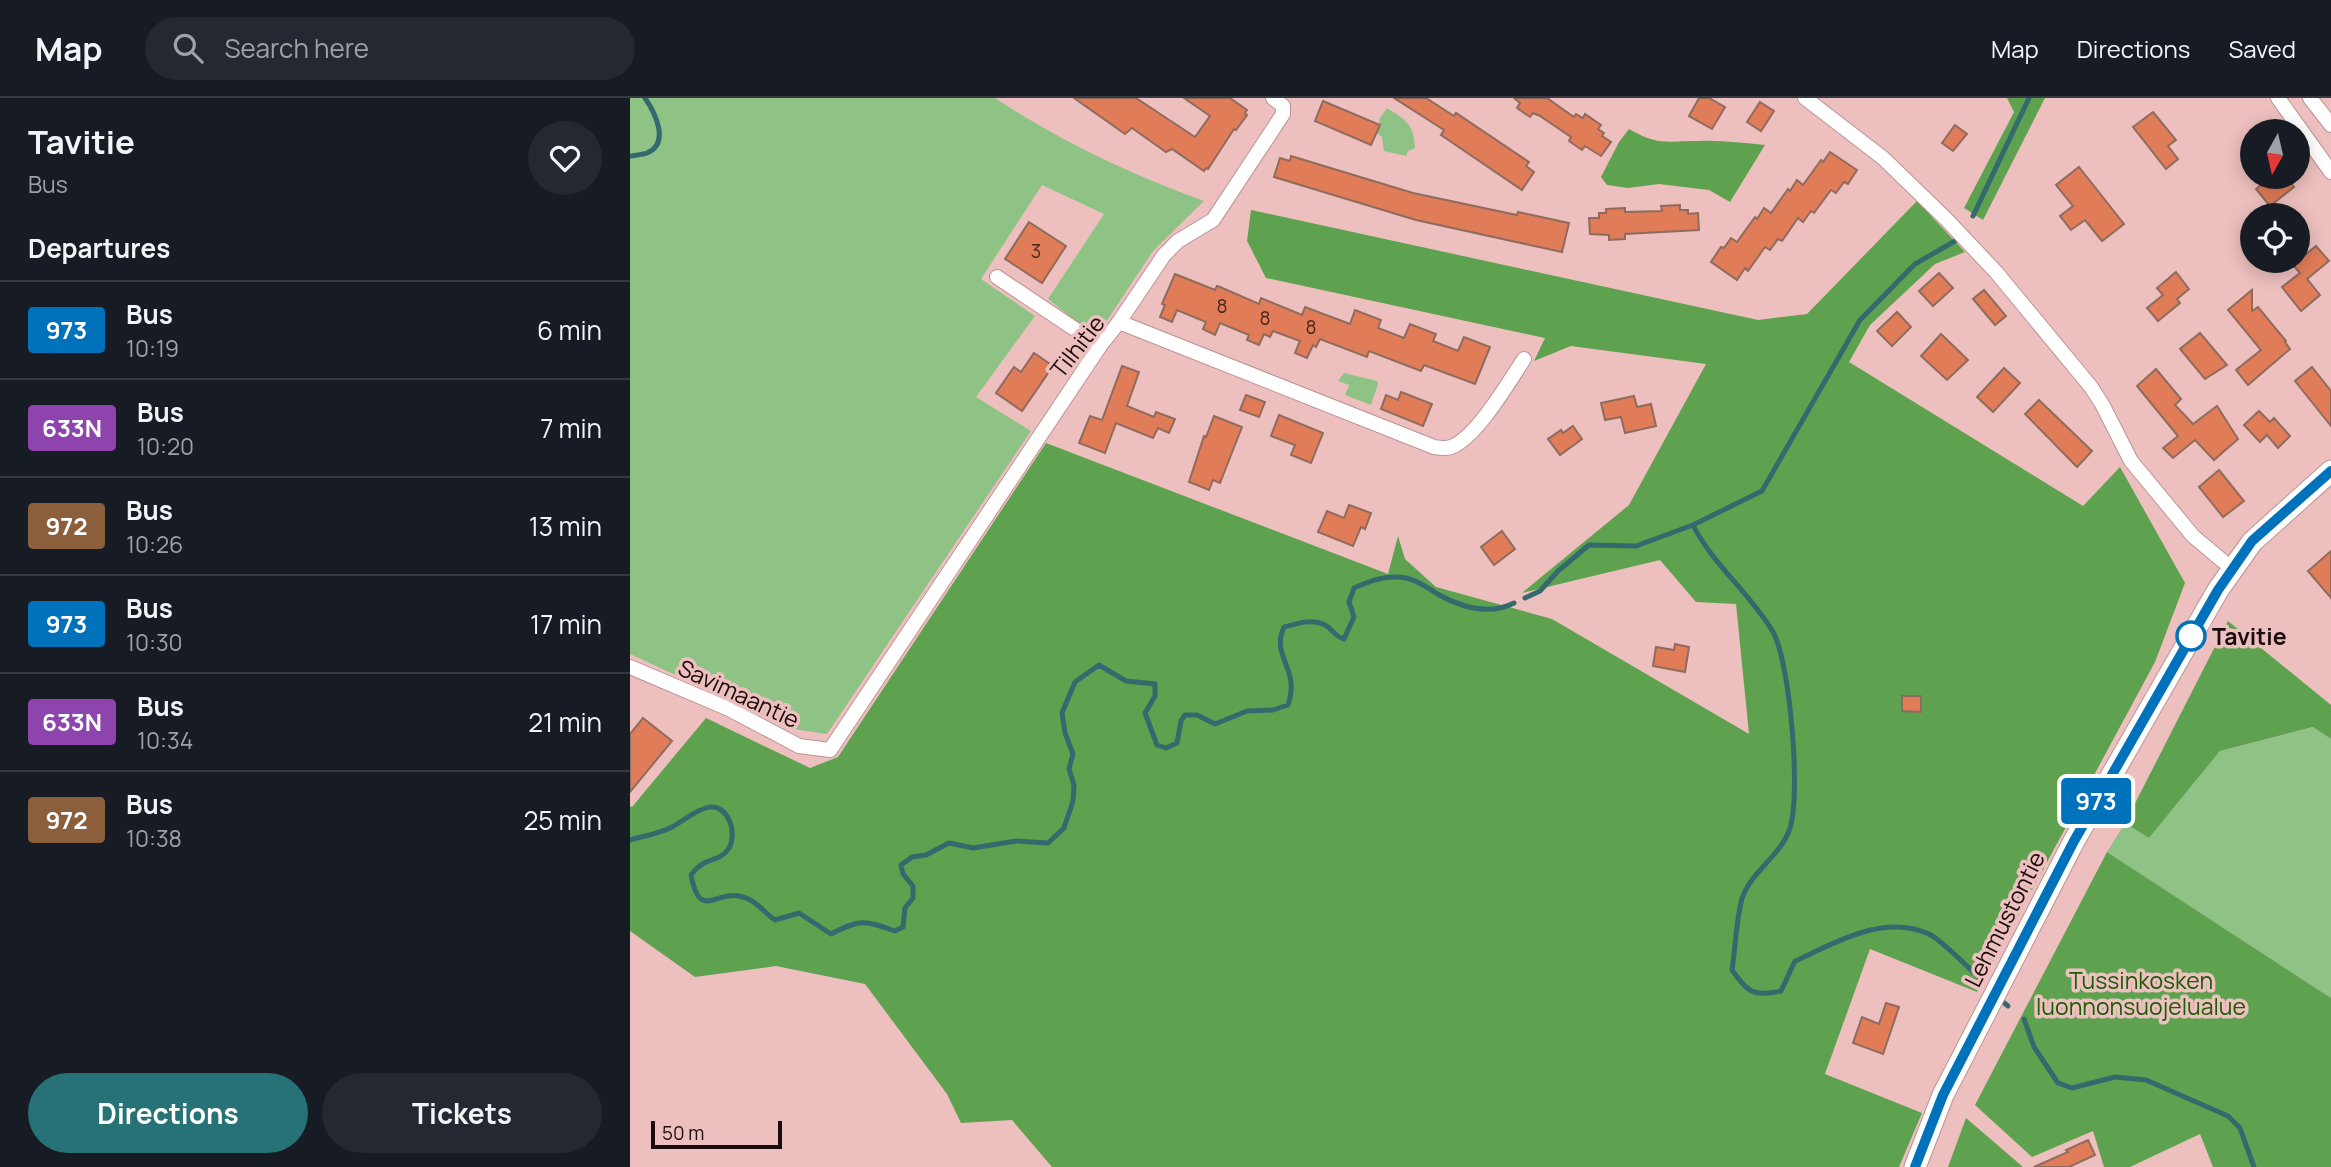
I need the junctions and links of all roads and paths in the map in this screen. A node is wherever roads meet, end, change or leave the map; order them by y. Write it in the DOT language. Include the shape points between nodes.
graph roads {
  1 [pos="1273,98"];
  2 [pos="1805,98"];
  3 [pos="2278,98"];
  4 [pos="2310,98"];
  5 [pos="2331,124"];
  6 [pos="2331,172"];
  7 [pos="997,277"];
  8 [pos="1119,322"];
  9 [pos="1100,346"];
  10 [pos="1524,359"];
  11 [pos="2331,471"];
  12 [pos="2231,568"];
  13 [pos="630,667"];
  14 [pos="830,750"];
  15 [pos="1915,1167"];
  1 -- 8 [label="street" via="1283,106 1283,114 1213,220 1164,255"];
  2 -- 12 [label="street" via="1884,158 1993,268 2091,387 2131,461 2193,536"];
  3 -- 6 [label="street"];
  4 -- 5 [label="street"];
  7 -- 9 [label="street"];
  8 -- 9 [label="street, Tilhitie"];
  8 -- 10 [label="street, Tilhitie" via="1448,449 1485,415"];
  9 -- 14 [label="street, Tilhitie"];
  11 -- 12 [label="main road, Lehmustontie" via="2252,541"];
  12 -- 15 [label="main road, Lehmustontie" via="2074,841 1943,1095"];
  13 -- 14 [label="street, Savimaantie" via="729,709 799,746"];
}
